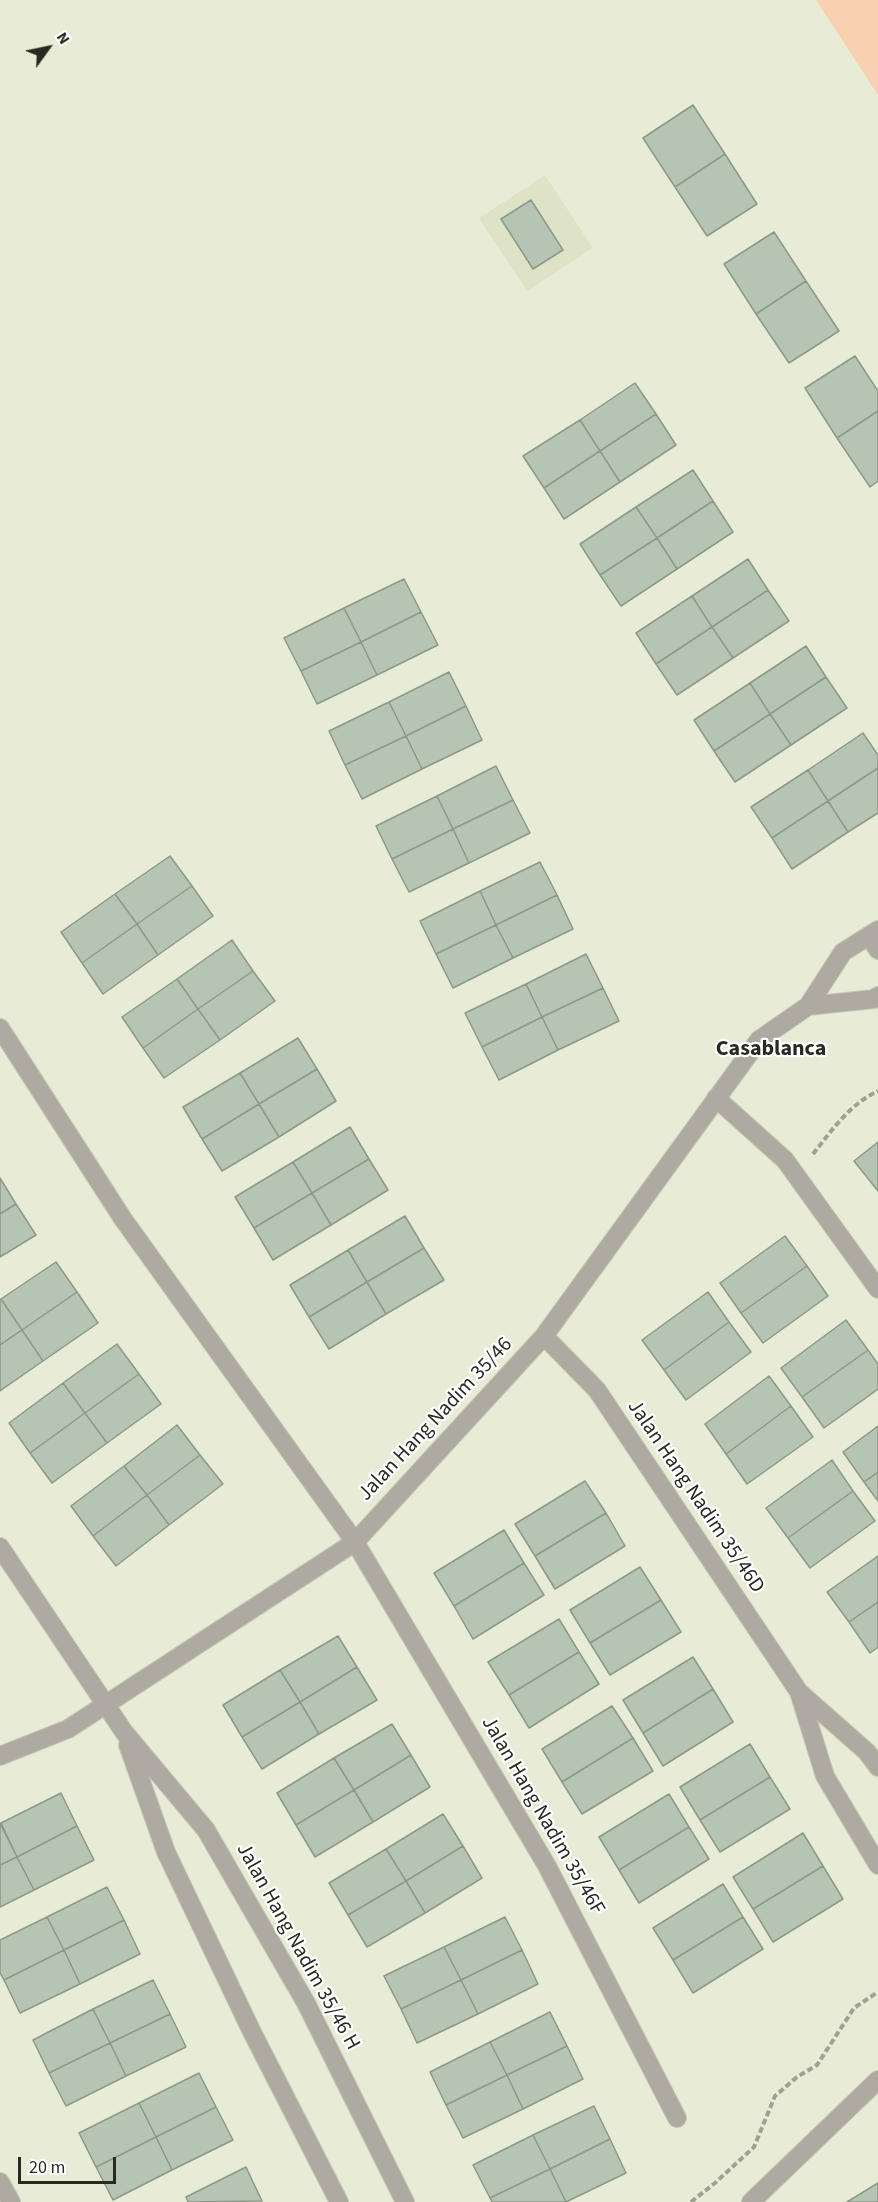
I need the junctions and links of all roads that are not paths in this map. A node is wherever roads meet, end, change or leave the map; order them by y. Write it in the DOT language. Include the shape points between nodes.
graph roads {
  1 [pos="875,939"];
  2 [pos="878,996"];
  3 [pos="808,1006"];
  4 [pos="0,1028"];
  5 [pos="716,1098"];
  6 [pos="878,1289"];
  7 [pos="544,1336"];
  8 [pos="355,1542"];
  9 [pos="0,1547"];
  10 [pos="799,1692"];
  11 [pos="105,1704"];
  12 [pos="124,1732"];
  13 [pos="0,1756"];
  14 [pos="878,1767"];
  15 [pos="878,1865"];
  16 [pos="878,2080"];
  17 [pos="677,2118"];
  18 [pos="0,2182"];
  19 [pos="11,2202"];
  20 [pos="339,2202"];
  21 [pos="405,2202"];
  22 [pos="751,2202"];
  1 -- 3 [label="street, Jalan Hang Nadim 35/46" via="843,952"];
  2 -- 3 [label="street, Jalan Hang Nadim 35/46"];
  3 -- 5 [label="street, Jalan Hang Nadim 35/46" via="759,1040"];
  4 -- 8 [label="street, Jalan Hang Nadim 35/46F" via="123,1219"];
  5 -- 6 [label="street" via="785,1160"];
  5 -- 7 [label="street, Jalan Hang Nadim 35/46"];
  7 -- 8 [label="street, Jalan Hang Nadim 35/46"];
  7 -- 10 [label="street, Jalan Hang Nadim 35/46D" via="597,1390"];
  8 -- 11 [label="street, Jalan Hang Nadim 35/46"];
  8 -- 17 [label="street, Jalan Hang Nadim 35/46F" via="548,1866"];
  9 -- 11 [label="street, Jalan Hang Nadim 35/46 H"];
  10 -- 14 [label="street, Jalan Hang Nadim 35/46D" via="867,1752"];
  10 -- 15 [label="street, Jalan Hang Nadim 35/46D" via="825,1776"];
  11 -- 12 [label="street, Jalan Hang Nadim 35/46 H"];
  11 -- 13 [label="street, Jalan Hang Nadim 35/46" via="68,1729"];
  12 -- 20 [label="street, Jalan Hang Nadim 35/46 H" via="166,1852"];
  12 -- 21 [label="street, Jalan Hang Nadim 35/46 H" via="206,1830 306,2003"];
  16 -- 22 [label="street"];
  18 -- 19 [label="street"];
}
